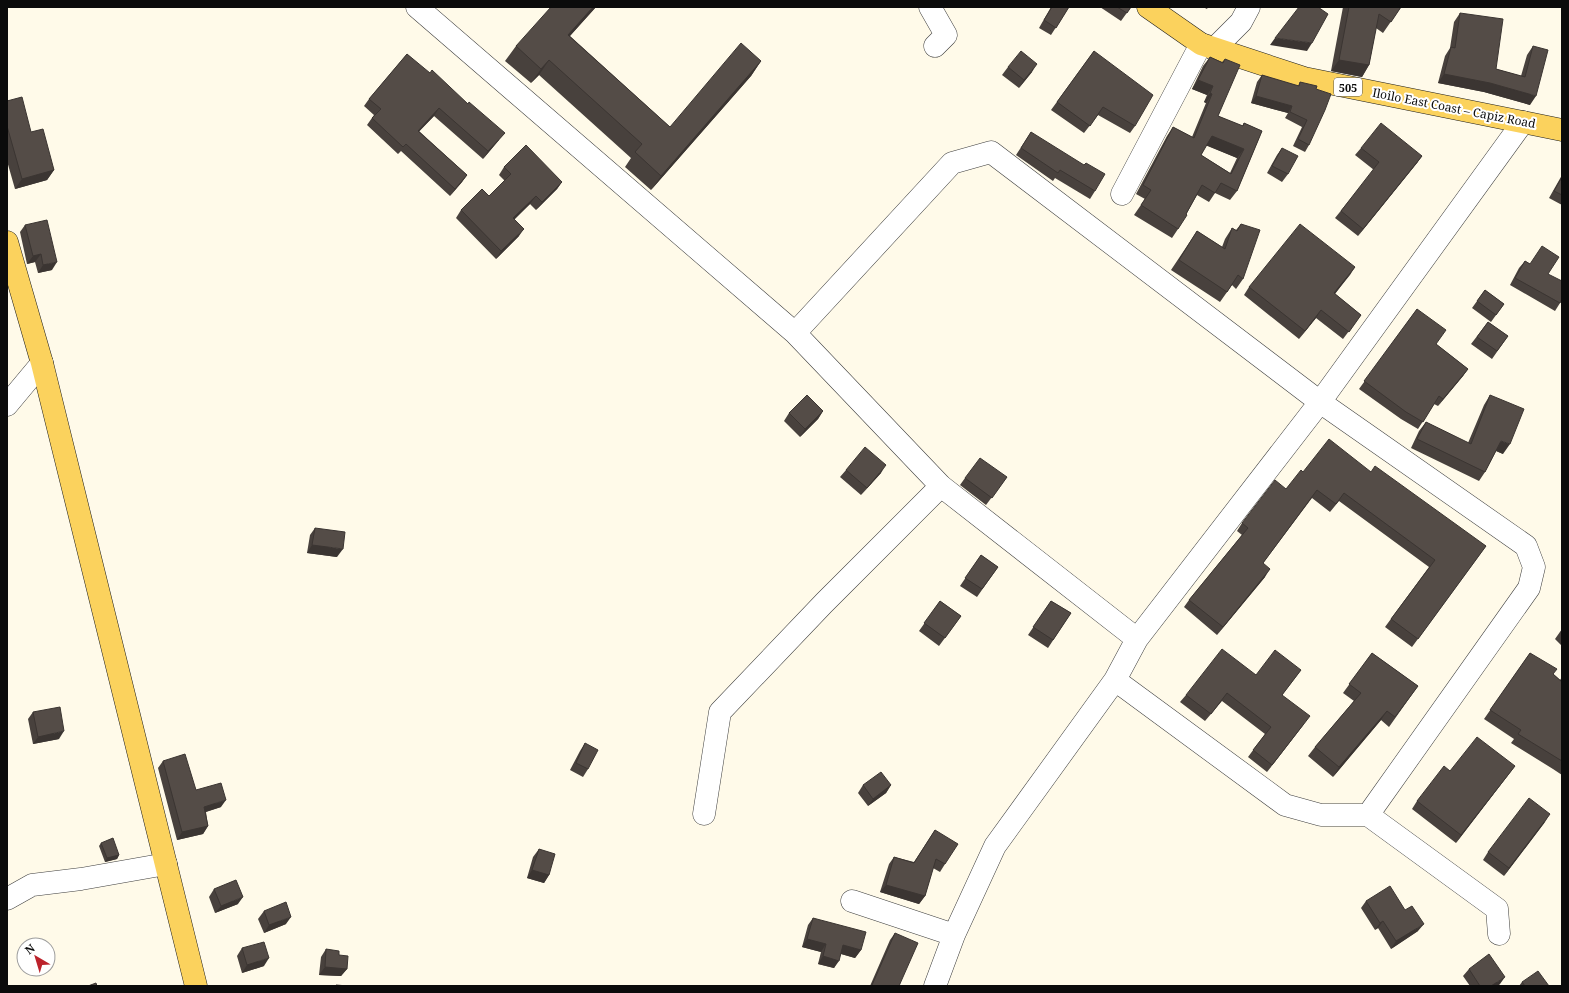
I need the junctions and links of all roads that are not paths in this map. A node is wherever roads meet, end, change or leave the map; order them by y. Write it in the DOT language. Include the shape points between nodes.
graph roads {
  1 [pos="417,7"];
  2 [pos="930,7"];
  3 [pos="1148,7"];
  4 [pos="1248,7"];
  5 [pos="935,46"];
  6 [pos="1208,47"];
  7 [pos="1523,122"];
  8 [pos="1562,130"];
  9 [pos="1122,194"];
  10 [pos="7,242"];
  11 [pos="795,334"];
  12 [pos="42,363"];
  13 [pos="1320,402"];
  14 [pos="7,405"];
  15 [pos="941,486"];
  16 [pos="1137,638"];
  17 [pos="1115,680"];
  18 [pos="704,814"];
  19 [pos="1368,815"];
  20 [pos="166,864"];
  21 [pos="7,899"];
  22 [pos="852,901"];
  23 [pos="1499,934"];
  24 [pos="954,935"];
  25 [pos="196,986"];
  26 [pos="935,986"];
  1 -- 11 [label="street"];
  2 -- 5 [label="street" via="946,35"];
  3 -- 6 [label="main road, Iloilo East Coast – Capiz Road / 505"];
  4 -- 6 [label="street" via="1240,22"];
  6 -- 7 [label="main road, Iloilo East Coast – Capiz Road / 505" via="1304,78"];
  6 -- 9 [label="street"];
  7 -- 8 [label="main road, Iloilo East Coast – Capiz Road / 505"];
  7 -- 13 [label="street"];
  10 -- 12 [label="main road"];
  11 -- 13 [label="street" via="952,163 991,152"];
  11 -- 15 [label="street"];
  12 -- 14 [label="street"];
  12 -- 20 [label="main road"];
  13 -- 16 [label="street"];
  13 -- 19 [label="street" via="1526,546 1534,567 1529,588"];
  15 -- 16 [label="street"];
  15 -- 18 [label="street" via="720,712"];
  16 -- 17 [label="street"];
  17 -- 19 [label="street" via="1285,805 1321,815"];
  17 -- 24 [label="street" via="995,846"];
  19 -- 23 [label="street" via="1498,909"];
  20 -- 21 [label="street" via="32,885"];
  20 -- 25 [label="main road"];
  22 -- 24 [label="street"];
  24 -- 26 [label="street"];
}
